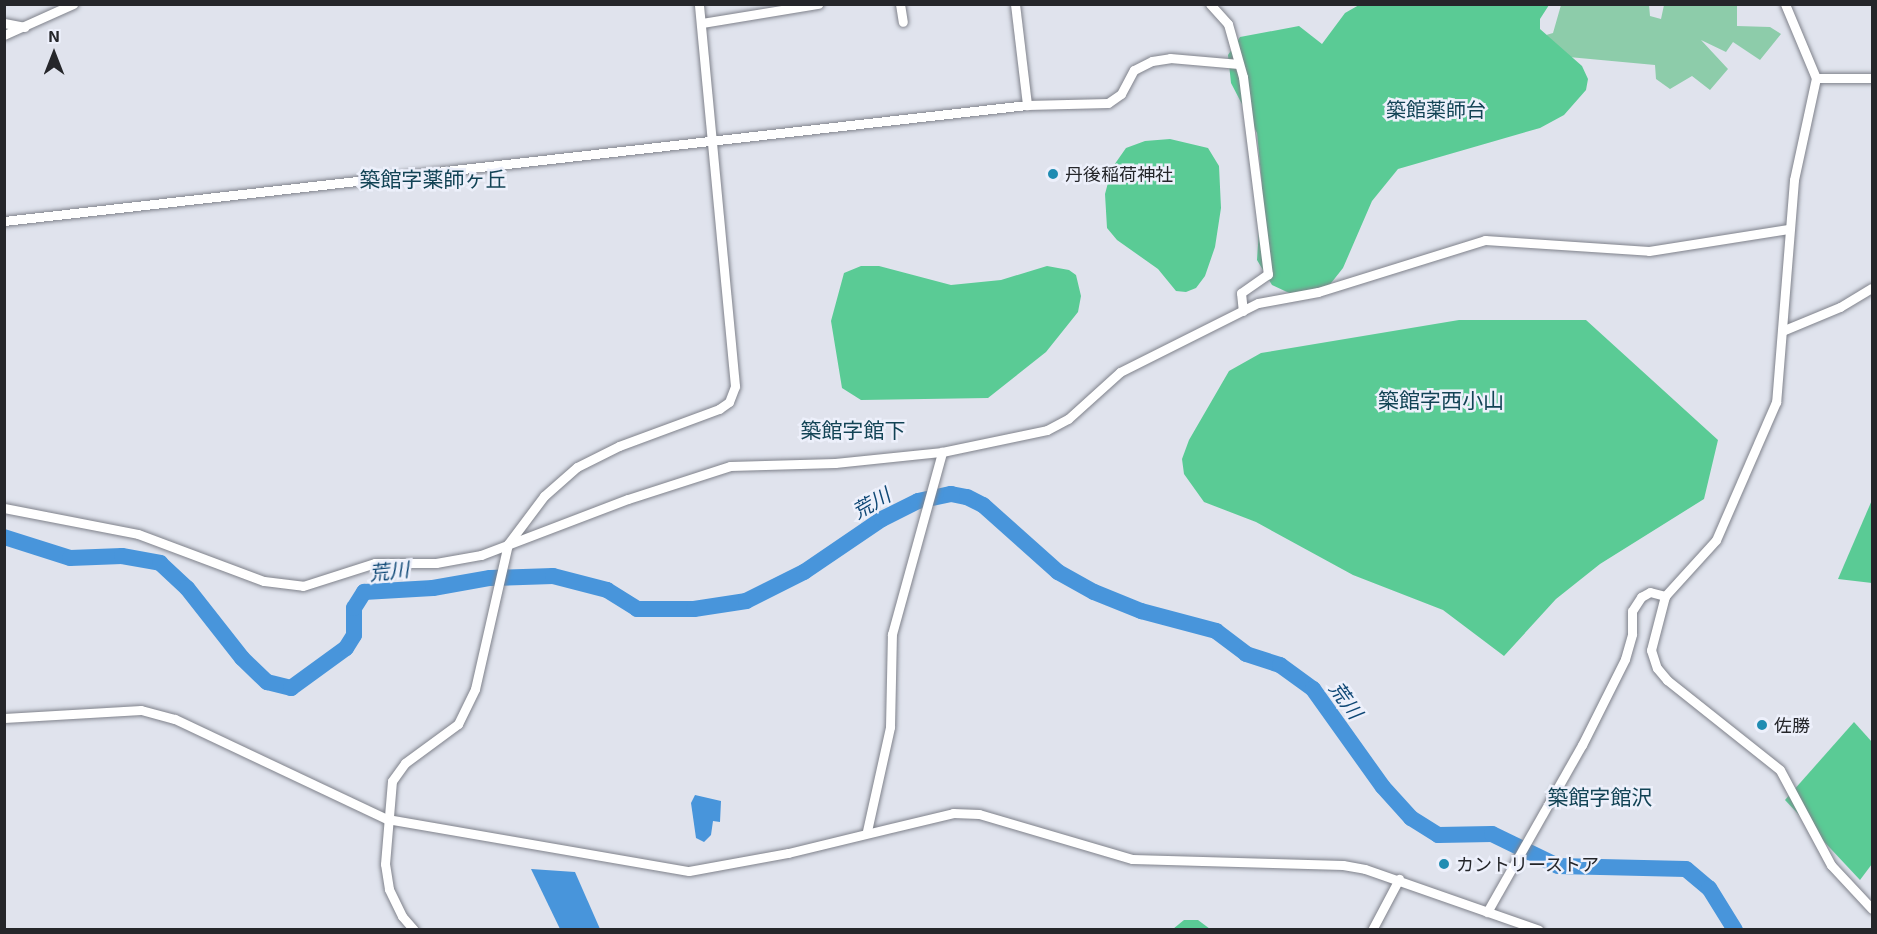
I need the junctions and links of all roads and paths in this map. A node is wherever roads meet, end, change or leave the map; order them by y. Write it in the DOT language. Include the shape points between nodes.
graph roads {
  1 [pos="74,4"];
  2 [pos="699,4"];
  3 [pos="818,4"];
  4 [pos="900,4"];
  5 [pos="1015,4"];
  6 [pos="1210,4"];
  7 [pos="1785,4"];
  8 [pos="795,7"];
  9 [pos="903,22"];
  10 [pos="4,23"];
  11 [pos="702,23"];
  12 [pos="25,27"];
  13 [pos="4,35"];
  14 [pos="1239,64"];
  15 [pos="1816,78"];
  16 [pos="1872,78"];
  17 [pos="1027,105"];
  18 [pos="713,142"];
  19 [pos="4,221"];
  20 [pos="1788,229"];
  21 [pos="1872,288"];
  22 [pos="1243,311"];
  23 [pos="1782,331"];
  24 [pos="942,452"];
  25 [pos="4,508"];
  26 [pos="508,544"];
  27 [pos="1665,596"];
  28 [pos="4,718"];
  29 [pos="387,819"];
  30 [pos="867,831"];
  31 [pos="1399,879"];
  32 [pos="1872,909"];
  33 [pos="1487,912"];
  34 [pos="414,930"];
  35 [pos="1372,930"];
  36 [pos="1539,930"];
  1 -- 12 [label="street"];
  2 -- 11 [label="street"];
  3 -- 8 [label="street"];
  4 -- 9 [label="street"];
  5 -- 17 [label="street"];
  6 -- 14 [label="street" via="1228,24"];
  7 -- 15 [label="street"];
  8 -- 11 [label="street"];
  10 -- 12 [label="street"];
  11 -- 18 [label="street"];
  12 -- 13 [label="street"];
  14 -- 17 [label="street" via="1170,58 1152,61 1134,70 1121,94 1108,103"];
  14 -- 22 [label="street" via="1248,103 1268,273 1241,293"];
  15 -- 16 [label="street"];
  15 -- 20 [label="street" via="1801,139"];
  17 -- 18 [label="street"];
  18 -- 19 [label="street"];
  18 -- 26 [label="street" via="735,386 729,402 578,467 544,496"];
  20 -- 22 [label="street" via="1649,251 1485,240 1318,292 1258,303"];
  20 -- 23 [label="street"];
  21 -- 23 [label="street" via="1840,307"];
  22 -- 24 [label="street" via="1120,372 1068,419 1047,430"];
  23 -- 27 [label="street" via="1776,402 1745,475 1716,540"];
  24 -- 26 [label="street" via="835,463 730,466"];
  24 -- 30 [label="street" via="892,634 890,727"];
  25 -- 26 [label="street" via="138,534 283,585 321,583 375,563 458,561"];
  26 -- 29 [label="street" via="475,689 458,724 405,763 392,781"];
  27 -- 32 [label="street" via="1651,650 1657,668 1780,770 1831,865"];
  27 -- 33 [label="street" via="1650,592 1641,597 1632,611 1632,634 1625,659"];
  28 -- 29 [label="street" via="116,708 164,716"];
  29 -- 30 [label="street" via="689,871 788,853"];
  29 -- 34 [label="street" via="384,864 389,889"];
  30 -- 31 [label="street" via="953,813 979,814 1132,859 1343,865"];
  31 -- 33 [label="street"];
  31 -- 35 [label="street"];
  33 -- 36 [label="street"];
}
